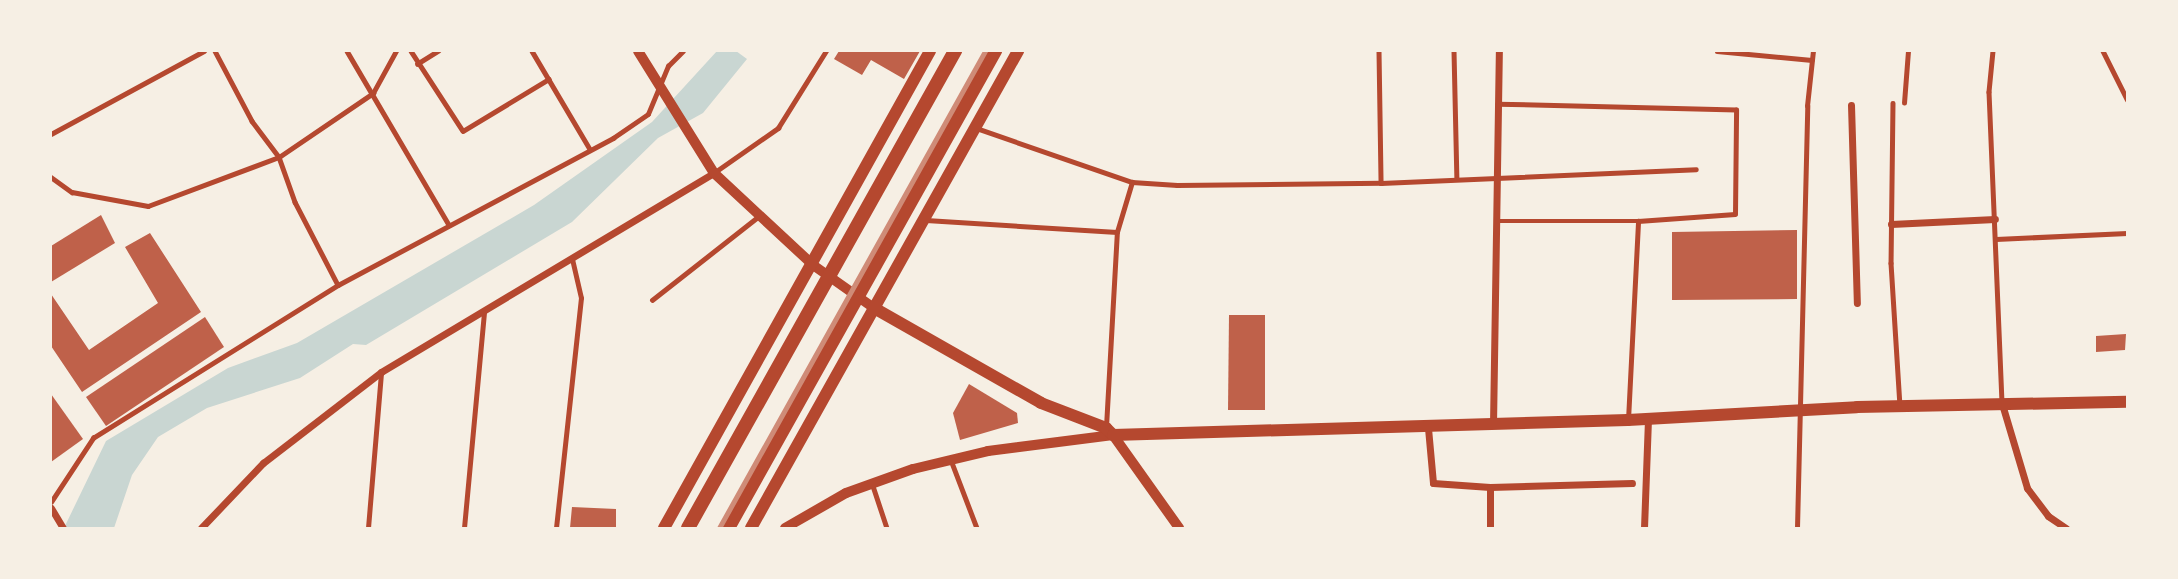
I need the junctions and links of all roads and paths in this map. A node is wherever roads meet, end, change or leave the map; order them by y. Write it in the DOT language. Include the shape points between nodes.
graph roads {
  1 [pos="204,51"];
  2 [pos="215,51"];
  3 [pos="347,51"];
  4 [pos="396,51"];
  5 [pos="411,51"];
  6 [pos="438,51"];
  7 [pos="532,51"];
  8 [pos="638,51"];
  9 [pos="683,51"];
  10 [pos="826,51"];
  11 [pos="930,51"];
  12 [pos="955,51"];
  13 [pos="995,51"];
  14 [pos="1018,51"];
  15 [pos="1380,51"];
  16 [pos="1454,51"];
  17 [pos="1499,51"];
  18 [pos="1717,51"];
  19 [pos="1813,51"];
  20 [pos="1908,51"];
  21 [pos="1993,51"];
  22 [pos="2103,51"];
  23 [pos="1812,60"];
  24 [pos="417,64"];
  25 [pos="549,79"];
  26 [pos="660,88"];
  27 [pos="373,93"];
  28 [pos="2125,93"];
  29 [pos="2127,99"];
  30 [pos="1893,103"];
  31 [pos="1904,103"];
  32 [pos="1498,104"];
  33 [pos="1851,104"];
  34 [pos="975,128"];
  35 [pos="51,134"];
  36 [pos="591,149"];
  37 [pos="279,158"];
  38 [pos="711,169"];
  39 [pos="1696,169"];
  40 [pos="51,177"];
  41 [pos="1497,178"];
  42 [pos="1457,179"];
  43 [pos="1132,182"];
  44 [pos="1381,183"];
  45 [pos="759,217"];
  46 [pos="1995,219"];
  47 [pos="923,220"];
  48 [pos="1497,221"];
  49 [pos="1638,221"];
  50 [pos="1891,224"];
  51 [pos="450,225"];
  52 [pos="1117,232"];
  53 [pos="2127,233"];
  54 [pos="1996,239"];
  55 [pos="572,260"];
  56 [pos="813,265"];
  57 [pos="338,285"];
  58 [pos="652,300"];
  59 [pos="1857,303"];
  60 [pos="874,308"];
  61 [pos="484,312"];
  62 [pos="381,372"];
  63 [pos="2127,402"];
  64 [pos="2002,403"];
  65 [pos="1900,406"];
  66 [pos="1797,411"];
  67 [pos="1648,419"];
  68 [pos="1628,421"];
  69 [pos="1493,425"];
  70 [pos="1428,428"];
  71 [pos="1109,431"];
  72 [pos="951,460"];
  73 [pos="871,482"];
  74 [pos="1632,483"];
  75 [pos="1490,487"];
  76 [pos="51,502"];
  77 [pos="51,508"];
  78 [pos="803,523"];
  79 [pos="61,525"];
  80 [pos="201,528"];
  81 [pos="368,528"];
  82 [pos="464,528"];
  83 [pos="556,528"];
  84 [pos="664,528"];
  85 [pos="688,528"];
  86 [pos="728,528"];
  87 [pos="751,528"];
  88 [pos="785,528"];
  89 [pos="887,528"];
  90 [pos="977,528"];
  91 [pos="1179,528"];
  92 [pos="1490,528"];
  93 [pos="1644,528"];
  94 [pos="1797,528"];
  95 [pos="2066,528"];
  1 -- 35 [label="lane"];
  2 -- 37 [label="lane" via="252,121"];
  3 -- 27 [label="lane"];
  4 -- 27 [label="lane"];
  5 -- 24 [label="lane"];
  6 -- 24 [label="lane"];
  7 -- 25 [label="lane"];
  8 -- 26 [label="street"];
  9 -- 26 [label="lane" via="668,66"];
  10 -- 38 [label="lane" via="778,128"];
  11 -- 56 [label="main road"];
  12 -- 85 [label="highway"];
  13 -- 86 [label="highway"];
  14 -- 34 [label="main road"];
  15 -- 44 [label="lane"];
  16 -- 42 [label="lane"];
  17 -- 32 [label="street"];
  18 -- 23 [label="lane"];
  19 -- 23 [label="lane"];
  20 -- 31 [label="lane"];
  21 -- 46 [label="lane" via="1989,92"];
  22 -- 28 [label="lane"];
  23 -- 66 [label="lane"];
  24 -- 25 [label="lane" via="463,131"];
  25 -- 36 [label="lane"];
  26 -- 36 [label="lane" via="648,114"];
  26 -- 38 [label="street"];
  27 -- 37 [label="lane"];
  27 -- 51 [label="lane"];
  28 -- 29 [label="lane"];
  30 -- 50 [label="lane"];
  32 -- 41 [label="street"];
  32 -- 49 [label="lane" via="1736,110 1735,214"];
  33 -- 59 [label="street"];
  34 -- 43 [label="lane"];
  34 -- 47 [label="main road"];
  36 -- 51 [label="lane"];
  37 -- 40 [label="lane" via="148,206 72,192"];
  37 -- 57 [label="lane" via="295,202"];
  38 -- 45 [label="street"];
  38 -- 55 [label="street"];
  39 -- 41 [label="lane"];
  41 -- 42 [label="lane"];
  41 -- 48 [label="street"];
  42 -- 44 [label="lane"];
  43 -- 44 [label="lane"];
  43 -- 52 [label="lane"];
  45 -- 56 [label="street"];
  45 -- 58 [label="lane"];
  46 -- 50 [label="street"];
  46 -- 54 [label="lane"];
  47 -- 52 [label="lane"];
  47 -- 60 [label="main road"];
  48 -- 49 [label="lane"];
  48 -- 69 [label="street"];
  49 -- 68 [label="lane"];
  50 -- 65 [label="lane"];
  51 -- 57 [label="lane"];
  52 -- 71 [label="lane"];
  53 -- 54 [label="lane"];
  54 -- 64 [label="lane"];
  55 -- 61 [label="street"];
  55 -- 83 [label="lane" via="581,298"];
  56 -- 60 [label="street"];
  56 -- 84 [label="main road"];
  57 -- 76 [label="lane" via="93,438"];
  60 -- 71 [label="main road" via="1041,403"];
  60 -- 87 [label="main road"];
  61 -- 62 [label="street"];
  61 -- 82 [label="lane"];
  62 -- 80 [label="street" via="263,463"];
  62 -- 81 [label="lane"];
  63 -- 64 [label="main road"];
  64 -- 65 [label="main road"];
  64 -- 95 [label="street" via="2027,488 2048,516"];
  65 -- 66 [label="main road"];
  66 -- 67 [label="main road"];
  66 -- 94 [label="lane"];
  67 -- 68 [label="main road"];
  67 -- 93 [label="street"];
  68 -- 69 [label="main road"];
  69 -- 70 [label="main road"];
  70 -- 71 [label="main road"];
  70 -- 75 [label="street" via="1433,483"];
  71 -- 72 [label="street"];
  71 -- 91 [label="street"];
  72 -- 73 [label="street"];
  72 -- 90 [label="lane"];
  73 -- 78 [label="street"];
  73 -- 89 [label="lane"];
  74 -- 75 [label="street"];
  75 -- 92 [label="street"];
  77 -- 79 [label="street"];
  78 -- 88 [label="street"];
}
